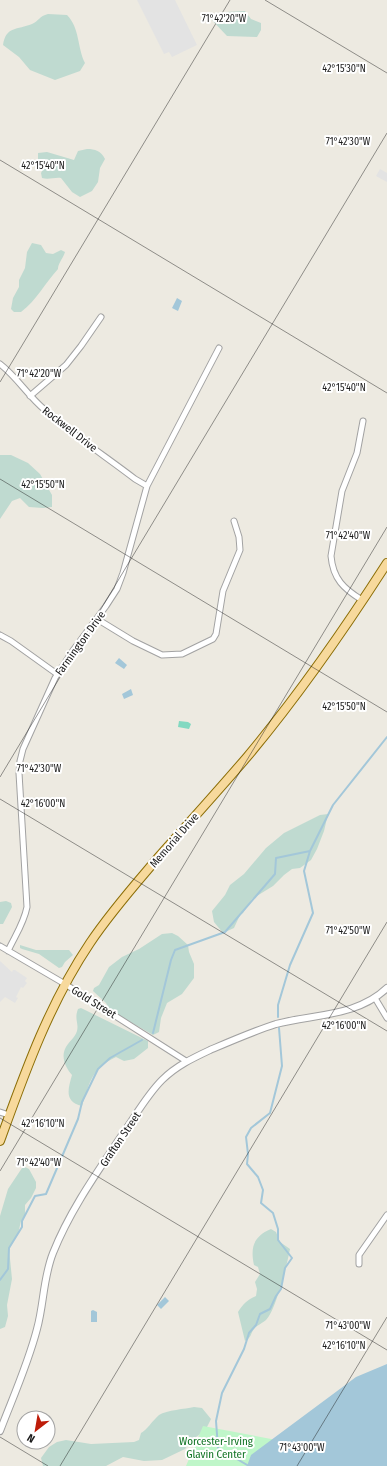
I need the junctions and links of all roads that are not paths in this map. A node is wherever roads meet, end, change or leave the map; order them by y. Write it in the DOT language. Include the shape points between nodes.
graph roads {
  1 [pos="101,317"];
  2 [pos="219,348"];
  3 [pos="0,364"];
  4 [pos="30,396"];
  5 [pos="363,421"];
  6 [pos="147,486"];
  7 [pos="234,521"];
  8 [pos="387,563"];
  9 [pos="362,600"];
  10 [pos="97,619"];
  11 [pos="0,635"];
  12 [pos="57,674"];
  13 [pos="0,946"];
  14 [pos="8,951"];
  15 [pos="65,984"];
  16 [pos="387,988"];
  17 [pos="375,998"];
  18 [pos="387,1018"];
  19 [pos="186,1062"];
  20 [pos="0,1112"];
  21 [pos="10,1116"];
  22 [pos="0,1141"];
  23 [pos="387,1215"];
  24 [pos="359,1264"];
  25 [pos="0,1431"];
  1 -- 4 [label="street" via="66,365"];
  2 -- 6 [label="street, Farmington Drive"];
  3 -- 4 [label="street, Rockwell Drive"];
  4 -- 6 [label="street, Rockwell Drive" via="134,479"];
  5 -- 9 [label="street" via="357,453 342,490 331,556 336,577"];
  6 -- 10 [label="street, Farmington Drive" via="120,581"];
  7 -- 10 [label="street" via="240,550 223,592 213,639 182,654 162,655"];
  8 -- 9 [label="main road, Memorial Drive"];
  9 -- 15 [label="main road, Memorial Drive" via="276,721 110,915 90,942"];
  10 -- 12 [label="street, Farmington Drive"];
  11 -- 12 [label="street"];
  12 -- 14 [label="street, Farmington Drive" via="20,761 27,907"];
  13 -- 14 [label="street, Gold Street"];
  14 -- 15 [label="street, Gold Street"];
  15 -- 19 [label="street, Gold Street"];
  15 -- 21 [label="main road, Memorial Drive" via="38,1040"];
  16 -- 17 [label="street, Grafton Street"];
  17 -- 18 [label="street"];
  17 -- 19 [label="street, Grafton Street" via="357,1008 262,1029"];
  19 -- 25 [label="street, Grafton Street" via="162,1080 147,1099 92,1181 62,1232 47,1274 33,1343"];
  20 -- 21 [label="street"];
  21 -- 22 [label="main road, Memorial Drive"];
  23 -- 24 [label="street" via="360,1254"];
}
